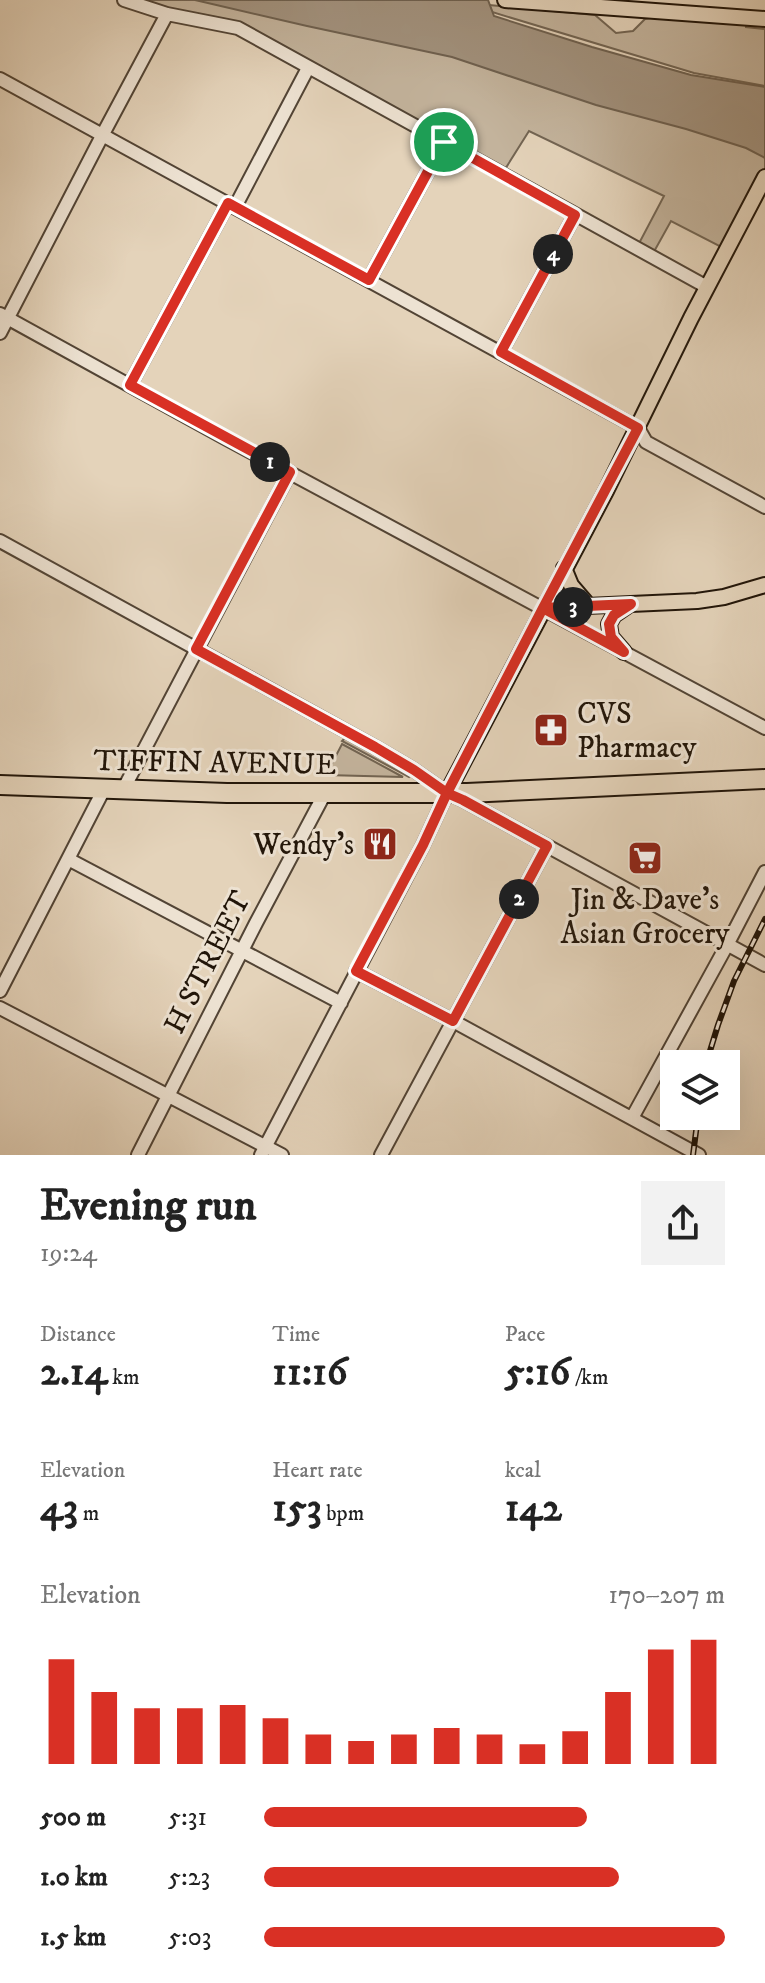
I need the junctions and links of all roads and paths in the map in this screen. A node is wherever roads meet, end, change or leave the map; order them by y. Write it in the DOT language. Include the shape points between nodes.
graph roads {
  1 [pos="124,0"];
  2 [pos="505,0"];
  3 [pos="167,14"];
  4 [pos="765,19"];
  5 [pos="308,68"];
  6 [pos="0,79"];
  7 [pos="103,134"];
  8 [pos="444,142"];
  9 [pos="763,180"];
  10 [pos="231,205"];
  11 [pos="575,215"];
  12 [pos="369,280"];
  13 [pos="707,287"];
  14 [pos="4,316"];
  15 [pos="0,333"];
  16 [pos="501,352"];
  17 [pos="130,385"];
  18 [pos="638,428"];
  19 [pos="290,472"];
  20 [pos="765,507"];
  21 [pos="0,541"];
  22 [pos="564,568"];
  23 [pos="765,585"];
  24 [pos="631,604"];
  25 [pos="589,606"];
  26 [pos="543,608"];
  27 [pos="196,649"];
  28 [pos="624,652"];
  29 [pos="765,728"];
  30 [pos="765,779"];
  31 [pos="0,785"];
  32 [pos="113,789"];
  33 [pos="325,793"];
  34 [pos="447,793"];
  35 [pos="547,846"];
  36 [pos="68,859"];
  37 [pos="765,872"];
  38 [pos="727,945"];
  39 [pos="242,950"];
  40 [pos="765,965"];
  41 [pos="356,971"];
  42 [pos="0,991"];
  43 [pos="341,1003"];
  44 [pos="0,1008"];
  45 [pos="453,1021"];
  46 [pos="168,1094"];
  47 [pos="632,1118"];
  48 [pos="264,1151"];
  49 [pos="138,1155"];
  50 [pos="282,1155"];
  51 [pos="381,1155"];
  52 [pos="699,1155"];
  1 -- 3 [label="street"];
  2 -- 4 [label="main road"];
  3 -- 5 [label="street" via="238,28"];
  3 -- 7 [label="street"];
  5 -- 8 [label="street"];
  5 -- 10 [label="street"];
  6 -- 7 [label="street"];
  7 -- 10 [label="street"];
  7 -- 14 [label="street"];
  8 -- 11 [label="street"];
  8 -- 12 [label="street"];
  9 -- 13 [label="main road"];
  10 -- 12 [label="street"];
  10 -- 17 [label="street"];
  11 -- 13 [label="street"];
  11 -- 16 [label="street"];
  12 -- 16 [label="street"];
  13 -- 18 [label="main road"];
  14 -- 15 [label="street"];
  14 -- 17 [label="street"];
  16 -- 18 [label="street"];
  17 -- 19 [label="street"];
  18 -- 20 [label="street" via="646,442"];
  18 -- 22 [label="main road"];
  19 -- 26 [label="street"];
  19 -- 27 [label="street"];
  21 -- 27 [label="street"];
  22 -- 25 [label="main road"];
  22 -- 26 [label="main road"];
  23 -- 24 [label="main road" via="697,601"];
  24 -- 25 [label="main road"];
  24 -- 28 [label="main road" via="609,624 611,637"];
  25 -- 26 [label="main road"];
  26 -- 28 [label="street"];
  26 -- 34 [label="main road"];
  27 -- 32 [label="street"];
  27 -- 34 [label="street" via="375,747"];
  28 -- 29 [label="street"];
  30 -- 34 [label="highway, TIFFIN AVENUE"];
  31 -- 32 [label="highway, TIFFIN AVENUE"];
  32 -- 33 [label="highway, TIFFIN AVENUE"];
  32 -- 36 [label="street"];
  33 -- 34 [label="highway, TIFFIN AVENUE"];
  33 -- 39 [label="street, H STREET"];
  34 -- 35 [label="street"];
  34 -- 41 [label="street"];
  35 -- 38 [label="street"];
  35 -- 45 [label="street"];
  36 -- 39 [label="street"];
  36 -- 42 [label="street"];
  37 -- 38 [label="street"];
  38 -- 40 [label="street"];
  38 -- 47 [label="street"];
  39 -- 43 [label="street"];
  39 -- 46 [label="street, H STREET"];
  41 -- 43 [label="street"];
  41 -- 45 [label="street"];
  43 -- 48 [label="street"];
  44 -- 46 [label="street"];
  45 -- 47 [label="street"];
  45 -- 51 [label="street"];
  46 -- 48 [label="street"];
  46 -- 49 [label="street, H STREET"];
  47 -- 52 [label="street"];
  48 -- 50 [label="street"];
}
